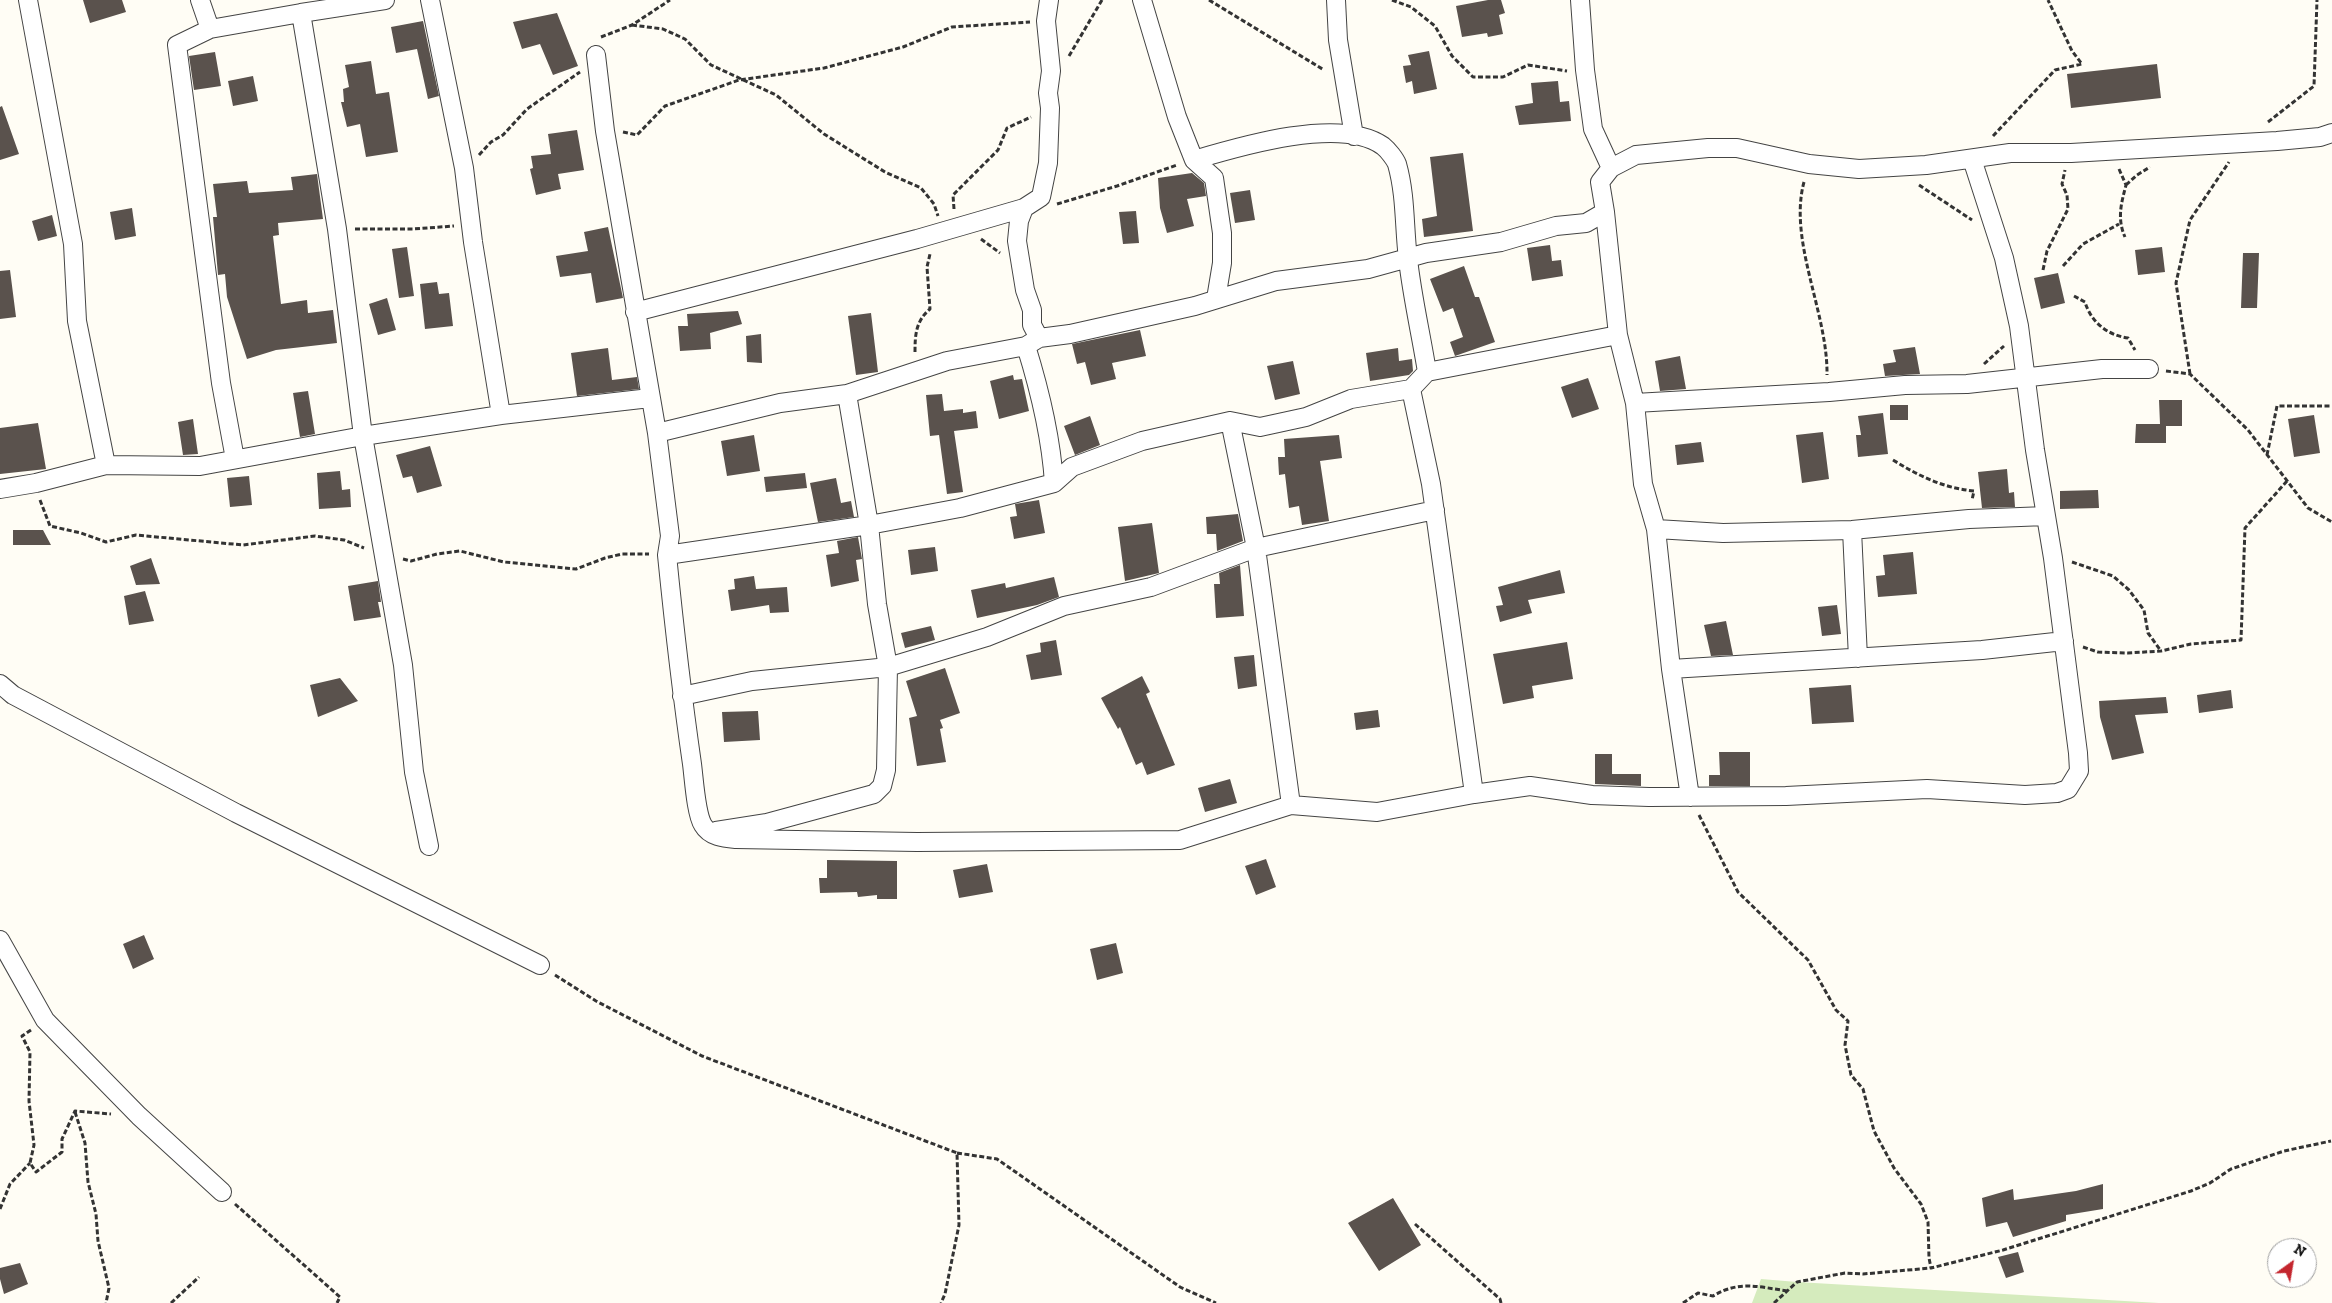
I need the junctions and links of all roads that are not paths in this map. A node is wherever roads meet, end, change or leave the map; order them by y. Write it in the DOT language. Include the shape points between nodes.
graph roads {
  1 [pos="28,0"];
  2 [pos="200,0"];
  3 [pos="385,0"];
  4 [pos="430,0"];
  5 [pos="1142,0"];
  6 [pos="1336,0"];
  7 [pos="1580,0"];
  8 [pos="1054,1"];
  9 [pos="301,13"];
  10 [pos="210,29"];
  11 [pos="594,48"];
  12 [pos="2332,133"];
  13 [pos="1354,136"];
  14 [pos="1972,159"];
  15 [pos="1194,160"];
  16 [pos="1611,168"];
  17 [pos="1024,208"];
  18 [pos="1605,212"];
  19 [pos="1408,258"];
  20 [pos="1216,299"];
  21 [pos="635,312"];
  22 [pos="1618,335"];
  23 [pos="1033,342"];
  24 [pos="2149,368"];
  25 [pos="1427,372"];
  26 [pos="2026,379"];
  27 [pos="1411,389"];
  28 [pos="848,394"];
  29 [pos="650,398"];
  30 [pos="1635,403"];
  31 [pos="501,415"];
  32 [pos="1230,421"];
  33 [pos="657,433"];
  34 [pos="363,436"];
  35 [pos="235,459"];
  36 [pos="106,465"];
  37 [pos="1054,483"];
  38 [pos="0,489"];
  39 [pos="1434,510"];
  40 [pos="2046,516"];
  41 [pos="869,525"];
  42 [pos="1656,528"];
  43 [pos="1852,530"];
  44 [pos="1256,548"];
  45 [pos="667,555"];
  46 [pos="2064,641"];
  47 [pos="1858,658"];
  48 [pos="888,667"];
  49 [pos="1671,669"];
  50 [pos="0,684"];
  51 [pos="682,696"];
  52 [pos="1474,794"];
  53 [pos="1690,797"];
  54 [pos="1291,805"];
  55 [pos="708,832"];
  56 [pos="428,846"];
  57 [pos="0,940"];
  58 [pos="540,965"];
  59 [pos="222,1192"];
  1 -- 36 [label="street" via="73,244 77,320"];
  2 -- 10 [label="street"];
  3 -- 9 [label="street"];
  4 -- 31 [label="street" via="464,168"];
  5 -- 15 [label="street" via="1177,117"];
  6 -- 13 [label="street" via="1338,40"];
  7 -- 16 [label="street" via="1593,129"];
  8 -- 17 [label="street" via="1046,21 1051,71 1048,163 1041,196"];
  9 -- 10 [label="street"];
  9 -- 34 [label="street" via="337,229"];
  10 -- 35 [label="street" via="177,45 219,364"];
  11 -- 21 [label="street"];
  12 -- 14 [label="street" via="2311,138 2071,153 2010,153"];
  13 -- 15 [label="street" via="1318,132"];
  13 -- 19 [label="street" via="1384,146 1396,162 1406,210"];
  14 -- 16 [label="street" via="1859,168 1809,164 1737,148 1708,148 1636,155"];
  14 -- 26 [label="street" via="2009,276"];
  15 -- 20 [label="street" via="1214,178 1221,224 1222,263"];
  16 -- 18 [label="street" via="1600,182"];
  17 -- 21 [label="street"];
  17 -- 23 [label="street" via="1016,241 1032,310"];
  18 -- 19 [label="street" via="1586,223 1556,226 1501,242"];
  18 -- 22 [label="street"];
  19 -- 20 [label="street" via="1368,269 1276,281"];
  19 -- 25 [label="street"];
  20 -- 23 [label="street"];
  21 -- 29 [label="street"];
  22 -- 25 [label="street"];
  22 -- 30 [label="street"];
  23 -- 28 [label="street" via="947,361"];
  23 -- 37 [label="street"];
  24 -- 26 [label="street" via="2102,369"];
  25 -- 27 [label="street"];
  26 -- 30 [label="street"];
  26 -- 40 [label="street"];
  27 -- 32 [label="street" via="1350,399 1306,417 1260,427"];
  27 -- 39 [label="street"];
  28 -- 33 [label="street" via="780,403"];
  28 -- 41 [label="street"];
  29 -- 31 [label="street"];
  29 -- 33 [label="street"];
  30 -- 42 [label="street" via="1643,484"];
  31 -- 34 [label="street"];
  32 -- 37 [label="street" via="1142,441 1110,452 1072,467"];
  32 -- 44 [label="street"];
  33 -- 45 [label="street" via="670,536"];
  34 -- 35 [label="street"];
  34 -- 56 [label="street" via="403,665 414,772"];
  35 -- 36 [label="street" via="200,466"];
  36 -- 38 [label="street"];
  37 -- 41 [label="street" via="960,508"];
  39 -- 44 [label="street"];
  39 -- 52 [label="street"];
  40 -- 43 [label="street" via="1969,519"];
  40 -- 46 [label="street"];
  41 -- 45 [label="street"];
  41 -- 48 [label="street" via="877,604"];
  42 -- 43 [label="street" via="1723,533"];
  42 -- 49 [label="street"];
  43 -- 47 [label="street"];
  44 -- 48 [label="street" via="1151,587 1064,606 987,637"];
  44 -- 54 [label="street"];
  45 -- 51 [label="street"];
  46 -- 47 [label="street"];
  46 -- 53 [label="street" via="2079,771 2068,789 2033,795 1926,789"];
  47 -- 49 [label="street"];
  48 -- 51 [label="street" via="752,681"];
  48 -- 55 [label="street" via="886,770 882,786 874,794 767,823"];
  49 -- 53 [label="street"];
  50 -- 58 [label="street" via="13,695 236,813"];
  51 -- 55 [label="street" via="702,824"];
  52 -- 53 [label="street" via="1530,786 1592,795"];
  52 -- 54 [label="street" via="1377,812"];
  54 -- 55 [label="street" via="1180,840 813,841 720,838"];
  57 -- 59 [label="street" via="45,1020 139,1116"];
}
